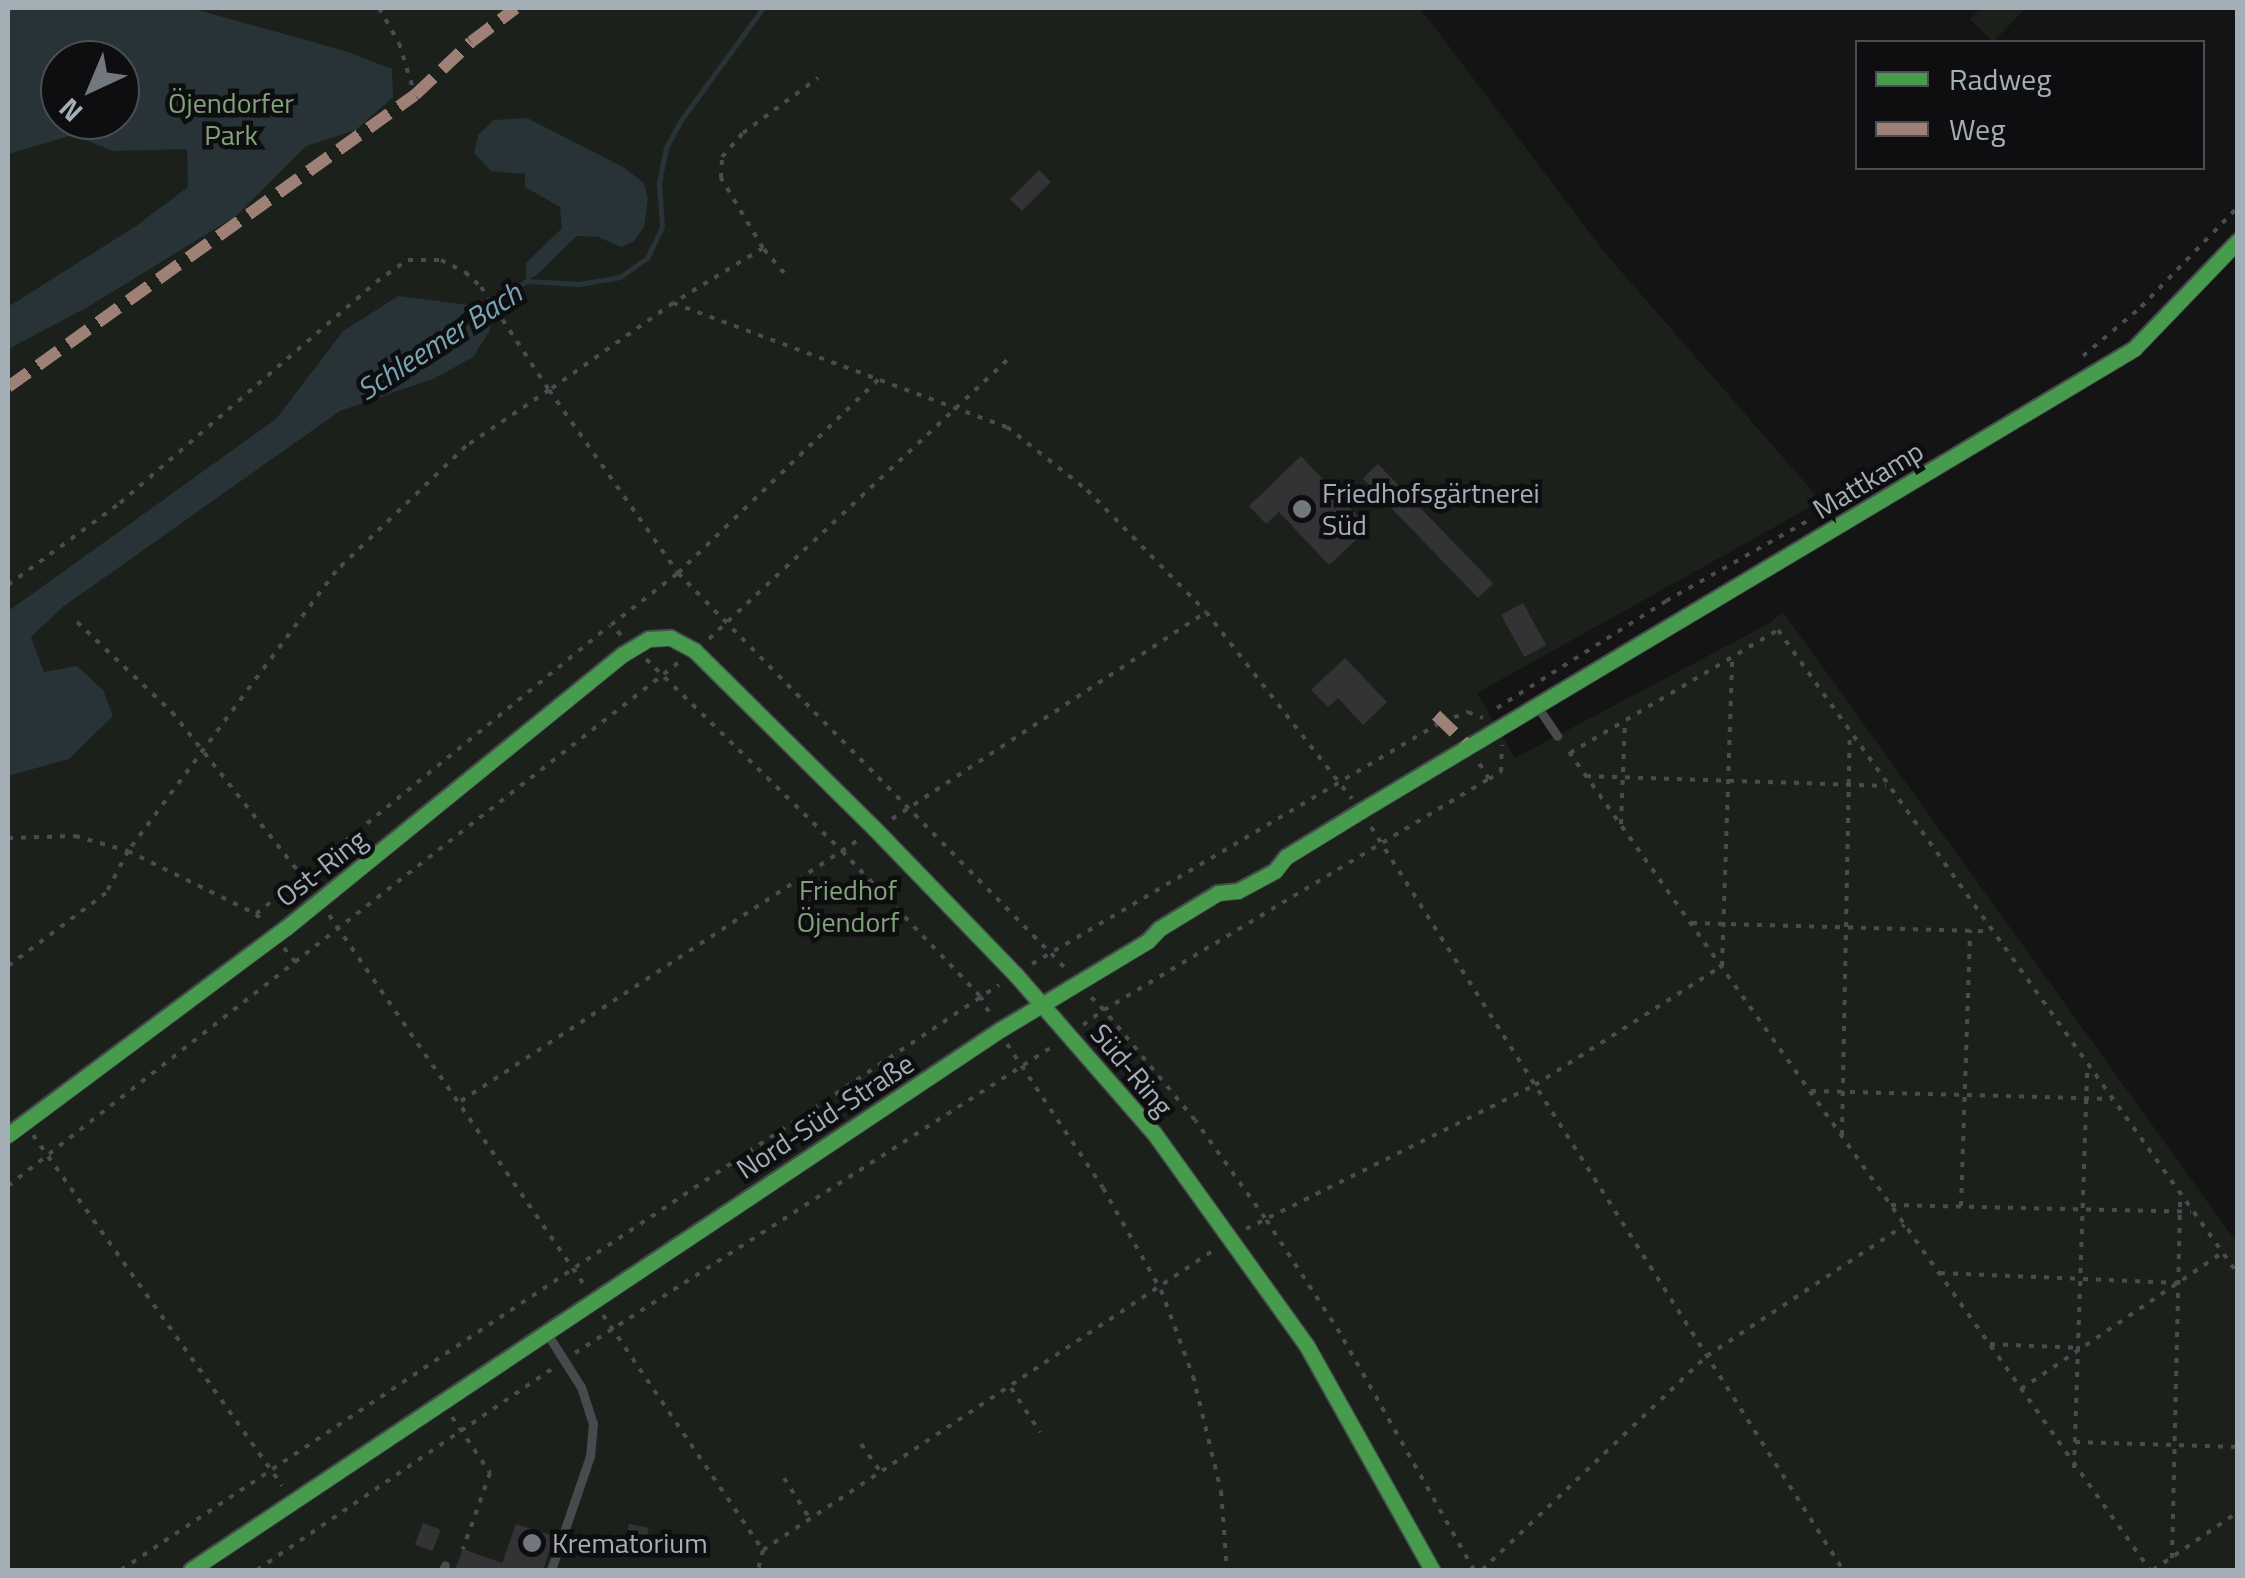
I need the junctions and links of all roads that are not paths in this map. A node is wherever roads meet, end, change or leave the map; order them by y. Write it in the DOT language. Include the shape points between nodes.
graph roads {
  1 [pos="2238,241"];
  2 [pos="660,637"];
  3 [pos="1538,706"];
  4 [pos="1493,721"];
  5 [pos="1557,736"];
  6 [pos="1042,1004"];
  7 [pos="8,1135"];
  8 [pos="546,1332"];
  9 [pos="191,1570"];
  10 [pos="551,1570"];
  11 [pos="1432,1570"];
  1 -- 3 [label="street, Mattkamp" via="2134,349"];
  2 -- 6 [label="street, Süd-Ring" via="695,651"];
  2 -- 7 [label="street, Ost-Ring" via="633,647 274,937"];
  3 -- 4 [label="street, Mattkamp"];
  3 -- 5 [label="lane"];
  4 -- 6 [label="street, Nord-Süd-Straße" via="1469,747 1286,857 1274,871 1238,892 1218,893"];
  6 -- 8 [label="street, Nord-Süd-Straße"];
  6 -- 11 [label="street, Süd-Ring" via="1154,1133 1307,1346"];
  8 -- 9 [label="street, Nord-Süd-Straße"];
  8 -- 10 [label="lane" via="582,1387 593,1423 590,1456"];
}
